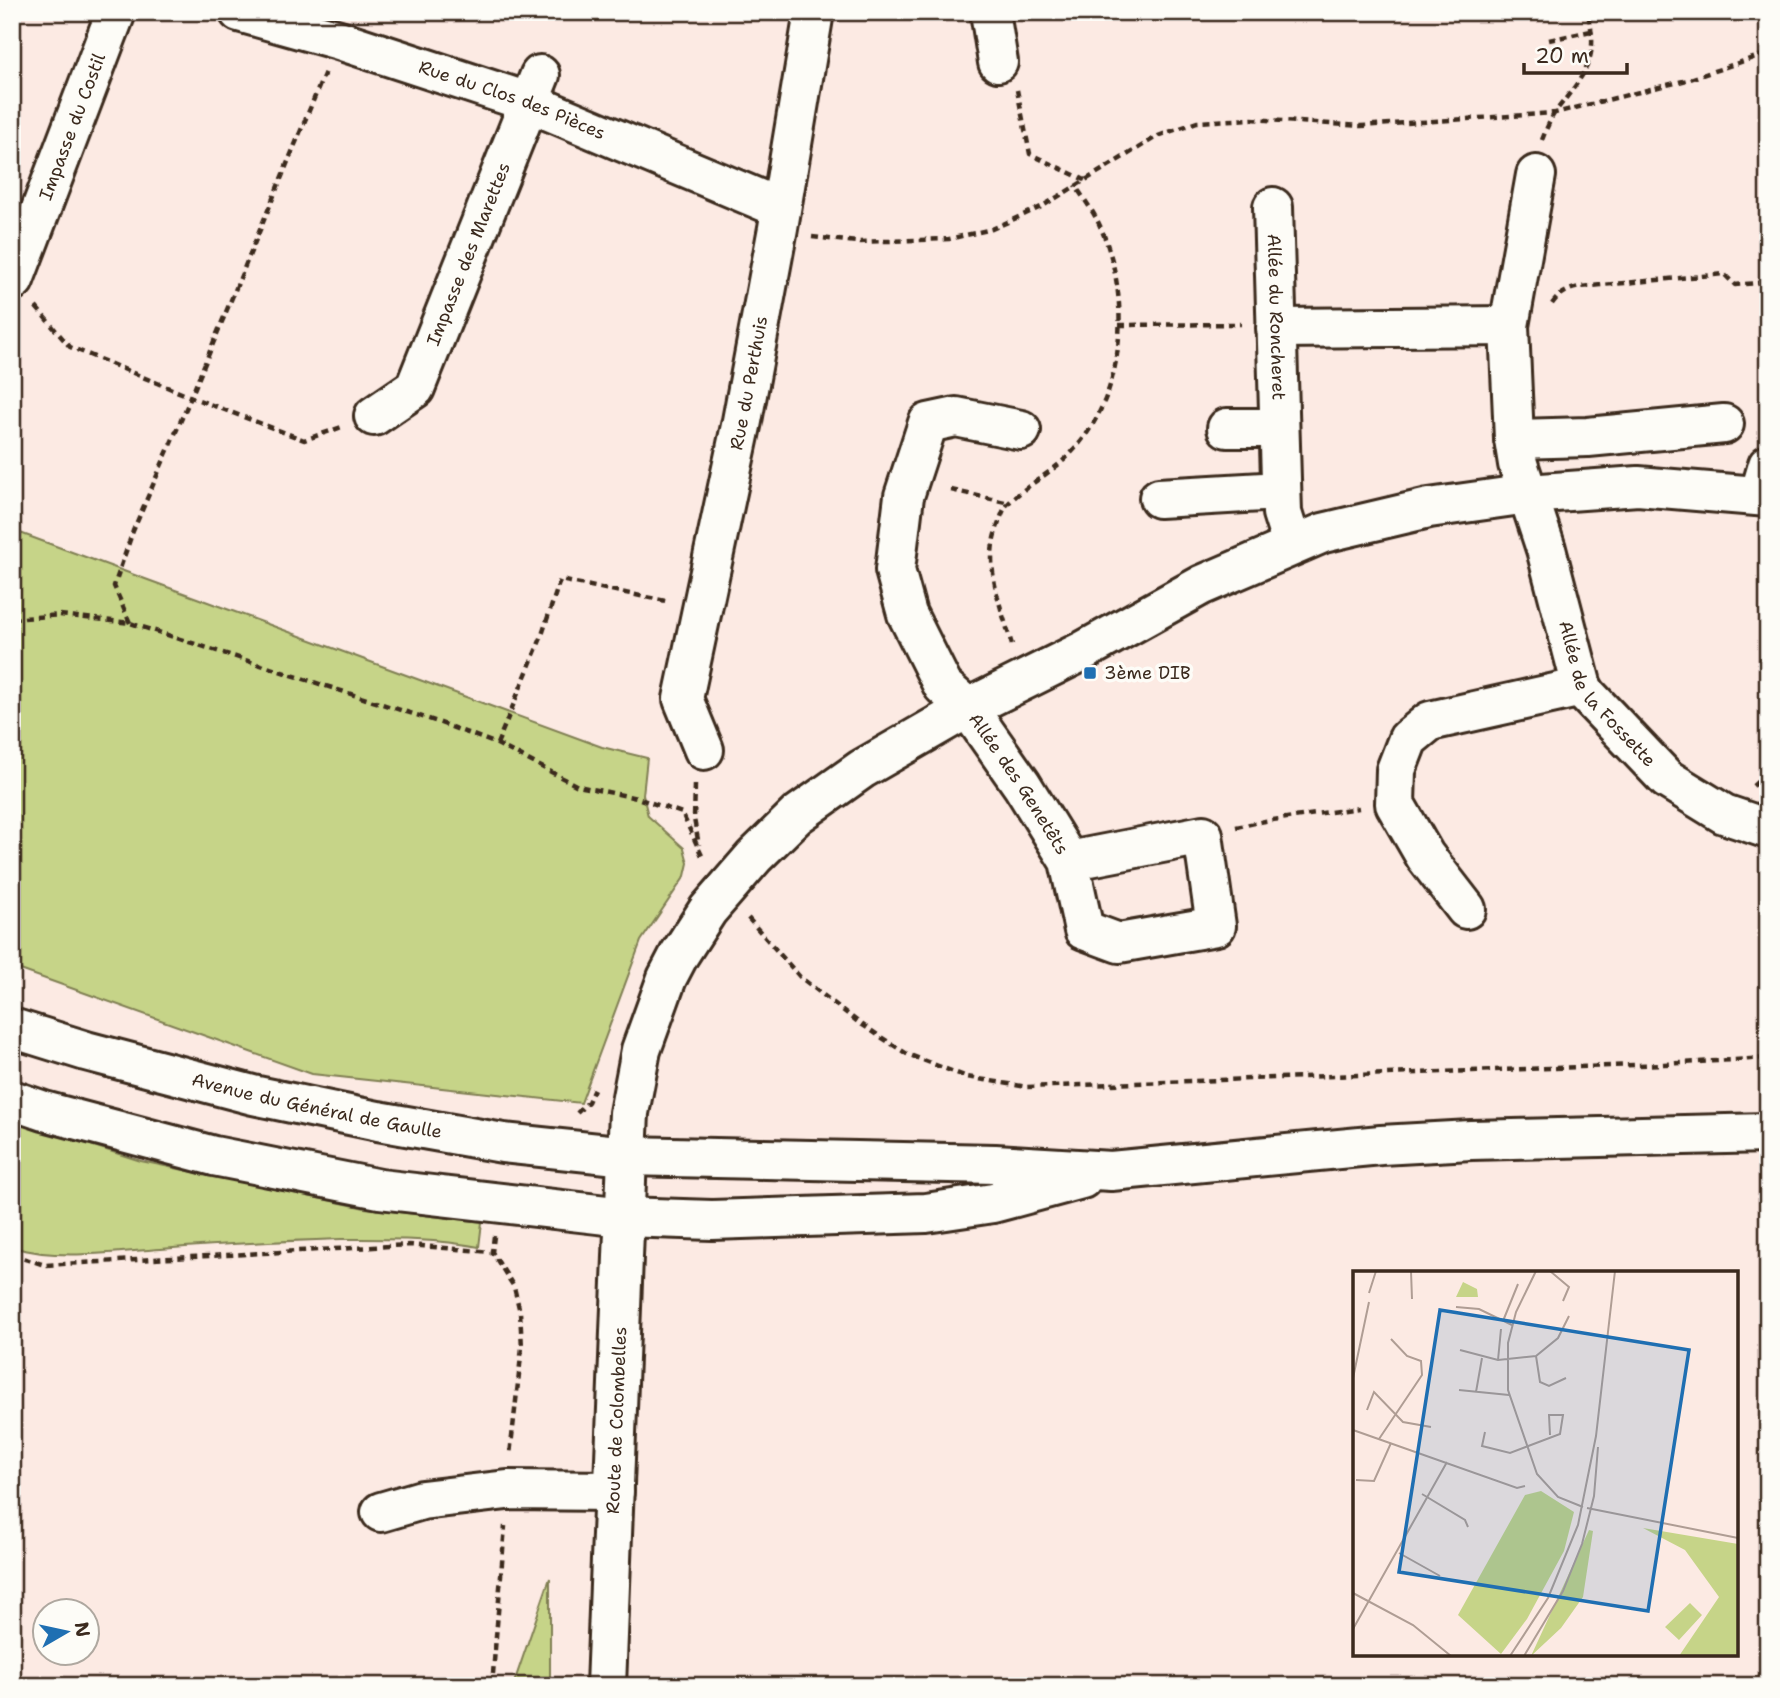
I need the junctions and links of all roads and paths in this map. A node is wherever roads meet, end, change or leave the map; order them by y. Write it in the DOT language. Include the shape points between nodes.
graph roads {
  1 [pos="116,12"];
  2 [pos="239,12"];
  3 [pos="814,12"];
  4 [pos="990,12"];
  5 [pos="1587,12"];
  6 [pos="1591,31"];
  7 [pos="339,40"];
  8 [pos="1549,40"];
  9 [pos="1768,53"];
  10 [pos="998,62"];
  11 [pos="534,88"];
  12 [pos="1555,113"];
  13 [pos="1536,175"];
  14 [pos="1085,180"];
  15 [pos="1075,185"];
  16 [pos="1273,207"];
  17 [pos="779,218"];
  18 [pos="13,280"];
  19 [pos="1768,282"];
  20 [pos="1119,325"];
  21 [pos="1276,326"];
  22 [pos="1509,326"];
  23 [pos="191,397"];
  24 [pos="374,416"];
  25 [pos="1724,424"];
  26 [pos="1227,428"];
  27 [pos="1279,428"];
  28 [pos="1021,430"];
  29 [pos="1514,439"];
  30 [pos="1765,486"];
  31 [pos="951,490"];
  32 [pos="1281,491"];
  33 [pos="1528,494"];
  34 [pos="1159,498"];
  35 [pos="1010,503"];
  36 [pos="1294,544"];
  37 [pos="701,608"];
  38 [pos="12,619"];
  39 [pos="130,623"];
  40 [pos="1013,647"];
  41 [pos="1582,687"];
  42 [pos="968,708"];
  43 [pos="498,744"];
  44 [pos="704,750"];
  45 [pos="1395,804"];
  46 [pos="1768,829"];
  47 [pos="1203,835"];
  48 [pos="702,857"];
  49 [pos="1069,861"];
  50 [pos="706,863"];
  51 [pos="1466,909"];
  52 [pos="746,916"];
  53 [pos="12,1028"];
  54 [pos="1768,1058"];
  55 [pos="12,1100"];
  56 [pos="1768,1133"];
  57 [pos="627,1156"];
  58 [pos="1111,1171"];
  59 [pos="624,1217"];
  60 [pos="12,1255"];
  61 [pos="507,1490"];
  62 [pos="614,1491"];
  63 [pos="381,1512"];
  64 [pos="492,1686"];
  65 [pos="606,1686"];
  1 -- 18 [label="street, Impasse du Costil"];
  2 -- 7 [label="street, Rue du Clos des Pièces"];
  3 -- 17 [label="street, Rue du Perthuis"];
  4 -- 10 [label="street"];
  5 -- 6 [label="path"];
  6 -- 8 [label="path"];
  6 -- 12 [label="path" via="1590,61"];
  7 -- 11 [label="street, Rue du Clos des Pièces"];
  7 -- 23 [label="path"];
  9 -- 12 [label="path" via="1687,80"];
  10 -- 14 [label="path" via="1014,76 1030,154"];
  11 -- 17 [label="street, Rue du Clos des Pièces"];
  11 -- 24 [label="street, Impasse des Marettes" via="415,387"];
  12 -- 14 [label="path" via="1361,126 1252,119 1197,122 1158,136"];
  13 -- 22 [label="street, Allée de la Fossette"];
  14 -- 15 [label="path"];
  15 -- 17 [label="path" via="1041,207 992,229 948,239 856,242 814,237"];
  15 -- 20 [label="path" via="1100,225 1113,267"];
  16 -- 21 [label="street, Allée du Roncheret"];
  17 -- 37 [label="street, Rue du Perthuis" via="742,421"];
  18 -- 23 [label="path" via="70,347"];
  19 -- 22 [label="path" via="1735,285 1724,274 1580,287 1556,297 1540,323"];
  20 -- 21 [label="path"];
  20 -- 35 [label="path" via="1112,379 1084,438"];
  21 -- 22 [label="street"];
  21 -- 27 [label="street, Allée du Roncheret"];
  22 -- 29 [label="street, Allée de la Fossette"];
  23 -- 24 [label="path" via="304,440"];
  23 -- 39 [label="path" via="114,586"];
  25 -- 29 [label="street"];
  26 -- 27 [label="street"];
  27 -- 32 [label="street, Allée du Roncheret"];
  28 -- 42 [label="street, Allée des Genetêts" via="956,417 928,423 904,496 895,570 907,614 943,686"];
  29 -- 33 [label="street, Allée de la Fossette"];
  30 -- 33 [label="street, Route de Colombelles" via="1638,486"];
  31 -- 35 [label="path"];
  32 -- 34 [label="street"];
  32 -- 36 [label="street, Allée du Roncheret" via="1282,513"];
  33 -- 36 [label="street, Route de Colombelles" via="1429,508"];
  33 -- 41 [label="street, Allée de la Fossette"];
  35 -- 40 [label="path" via="995,534 993,578"];
  36 -- 42 [label="street, Route de Colombelles" via="1202,585"];
  37 -- 43 [label="path" via="560,580"];
  37 -- 44 [label="street, Rue du Perthuis" via="683,699"];
  38 -- 39 [label="path" via="60,615"];
  39 -- 43 [label="path"];
  41 -- 45 [label="street" via="1430,721 1402,751 1396,769"];
  41 -- 46 [label="street, Allée de la Fossette" via="1667,779 1724,814"];
  42 -- 49 [label="street, Allée des Genetêts"];
  42 -- 57 [label="street, Route de Colombelles" via="862,769 797,815 708,910 667,978 641,1050 629,1113"];
  43 -- 48 [label="path" via="578,786 682,813"];
  44 -- 48 [label="path" via="693,794"];
  45 -- 47 [label="path" via="1265,821"];
  45 -- 51 [label="street" via="1424,856"];
  47 -- 49 [label="street, Allée des Genetêts"];
  47 -- 49 [label="street, Allée des Genetêts" via="1216,926 1119,943 1084,930"];
  48 -- 50 [label="path"];
  52 -- 54 [label="path" via="800,977 907,1054 967,1077 1027,1087"];
  53 -- 57 [label="street, Avenue du Général de Gaulle" via="266,1098 503,1143"];
  55 -- 59 [label="street" via="214,1156 380,1189"];
  56 -- 58 [label="street" via="1381,1145"];
  57 -- 58 [label="street, Avenue du Général de Gaulle"];
  57 -- 59 [label="street, Route de Colombelles"];
  58 -- 59 [label="street" via="993,1203 926,1213 712,1220"];
  59 -- 62 [label="street, Route de Colombelles"];
  60 -- 61 [label="path" via="45,1265 409,1245 492,1252 513,1287 520,1312 522,1347"];
  61 -- 62 [label="street"];
  61 -- 63 [label="street" via="422,1500"];
  61 -- 64 [label="path"];
  62 -- 65 [label="street, Route de Colombelles"];
}
